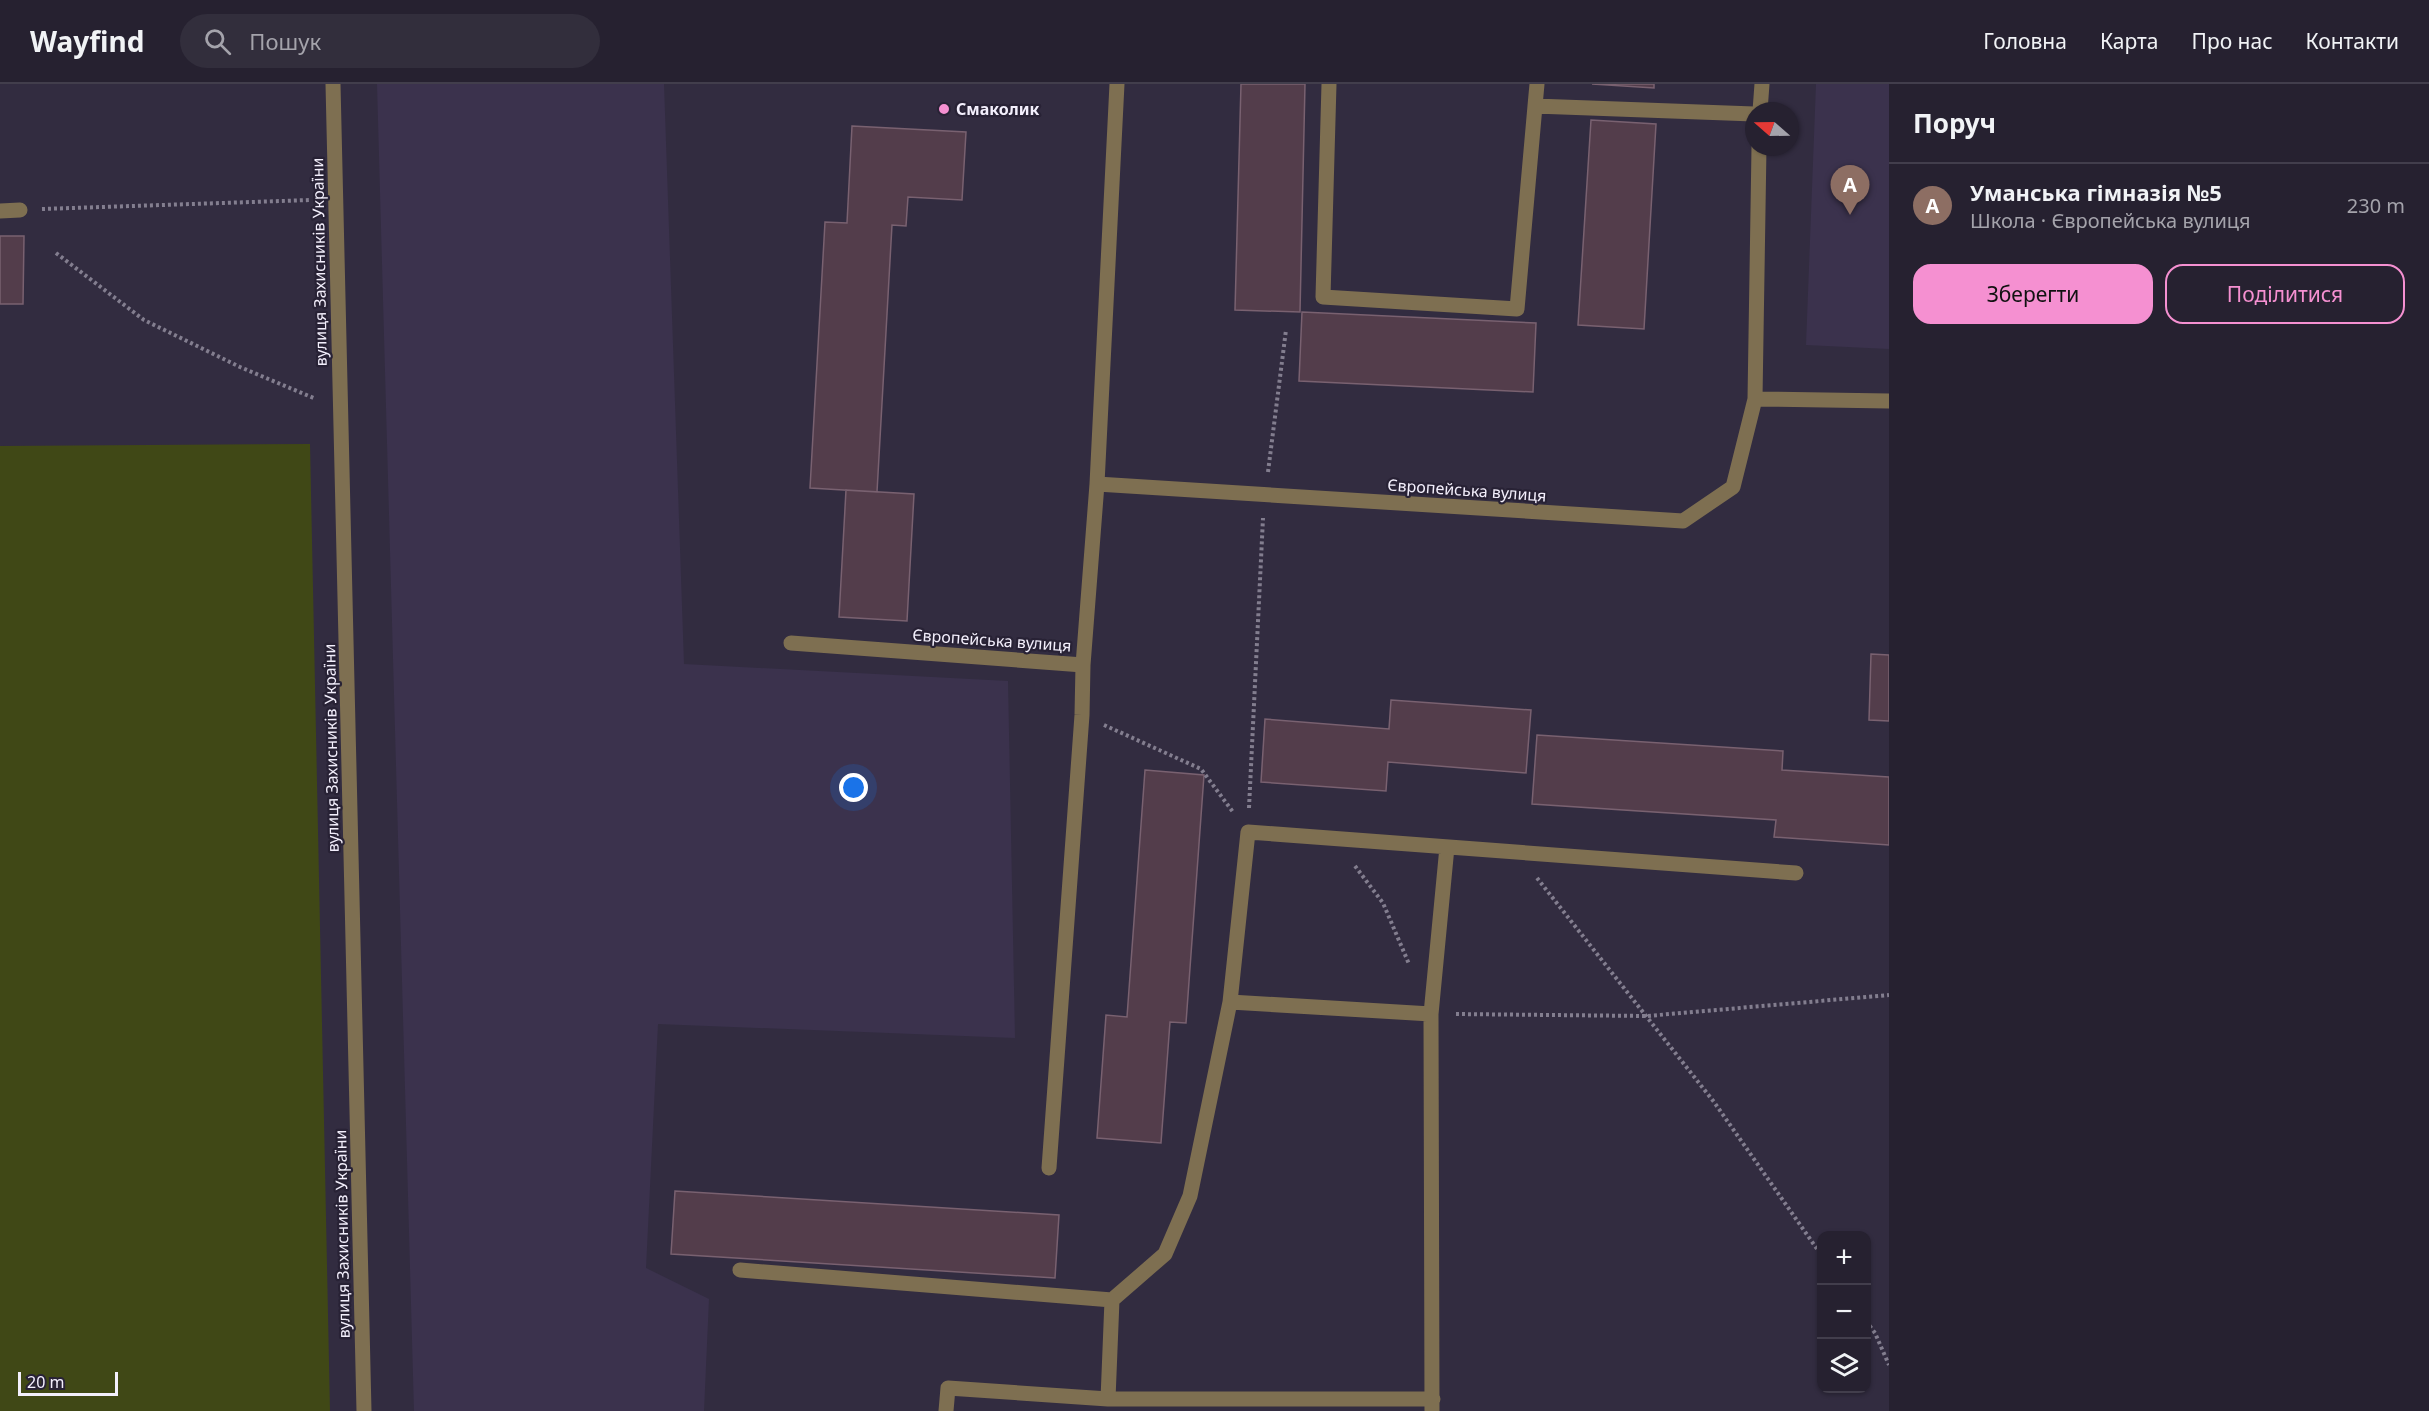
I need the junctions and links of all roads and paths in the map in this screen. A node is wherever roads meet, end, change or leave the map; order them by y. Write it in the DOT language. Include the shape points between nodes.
graph roads {
  1 [pos="333,84"];
  2 [pos="1116,84"];
  3 [pos="1329,84"];
  4 [pos="1537,84"];
  5 [pos="1762,84"];
  6 [pos="1761,102"];
  7 [pos="1535,106"];
  8 [pos="1745,114"];
  9 [pos="1759,156"];
  10 [pos="320,200"];
  11 [pos="20,210"];
  12 [pos="0,211"];
  13 [pos="56,253"];
  14 [pos="1286,330"];
  15 [pos="316,399"];
  16 [pos="1755,399"];
  17 [pos="1889,401"];
  18 [pos="1097,484"];
  19 [pos="1264,495"];
  20 [pos="791,643"];
  21 [pos="1083,665"];
  22 [pos="1082,715"];
  23 [pos="1248,832"];
  24 [pos="1334,838"];
  25 [pos="1447,847"];
  26 [pos="1517,852"];
  27 [pos="1796,873"];
  28 [pos="1414,974"];
  29 [pos="1889,995"];
  30 [pos="1230,1002"];
  31 [pos="1431,1014"];
  32 [pos="1647,1016"];
  33 [pos="1049,1168"];
  34 [pos="1817,1250"];
  35 [pos="740,1270"];
  36 [pos="1112,1300"];
  37 [pos="1871,1328"];
  38 [pos="1889,1365"];
  39 [pos="1108,1399"];
  40 [pos="1433,1405"];
  41 [pos="364,1411"];
  42 [pos="946,1411"];
  1 -- 41 [label="street, вулиця Захисників України"];
  2 -- 18 [label="street, Європейська вулиця"];
  3 -- 7 [label="street" via="1323,297 1518,309"];
  4 -- 7 [label="street"];
  5 -- 6 [label="street"];
  7 -- 8 [label="street"];
  9 -- 16 [label="street, Європейська вулиця"];
  10 -- 11 [label="path"];
  11 -- 12 [label="street"];
  13 -- 15 [label="path" via="144,320"];
  14 -- 19 [label="path"];
  16 -- 17 [label="street"];
  16 -- 19 [label="street, Європейська вулиця" via="1733,487 1683,521"];
  18 -- 19 [label="street, Європейська вулиця"];
  18 -- 21 [label="street, Європейська вулиця"];
  19 -- 23 [label="path"];
  20 -- 21 [label="street, Європейська вулиця"];
  21 -- 22 [label="street"];
  22 -- 23 [label="path" via="1202,769"];
  22 -- 33 [label="street"];
  23 -- 24 [label="street"];
  23 -- 30 [label="street"];
  24 -- 25 [label="street"];
  24 -- 28 [label="path" via="1383,903"];
  25 -- 26 [label="street"];
  25 -- 31 [label="street"];
  26 -- 27 [label="street"];
  26 -- 32 [label="path"];
  29 -- 32 [label="path"];
  30 -- 31 [label="street"];
  30 -- 36 [label="street" via="1190,1196 1165,1254"];
  31 -- 32 [label="path"];
  31 -- 40 [label="street"];
  32 -- 34 [label="path" via="1714,1102"];
  35 -- 36 [label="street"];
  36 -- 39 [label="street"];
  37 -- 38 [label="path"];
  39 -- 40 [label="street"];
  39 -- 42 [label="street" via="948,1388"];
}
